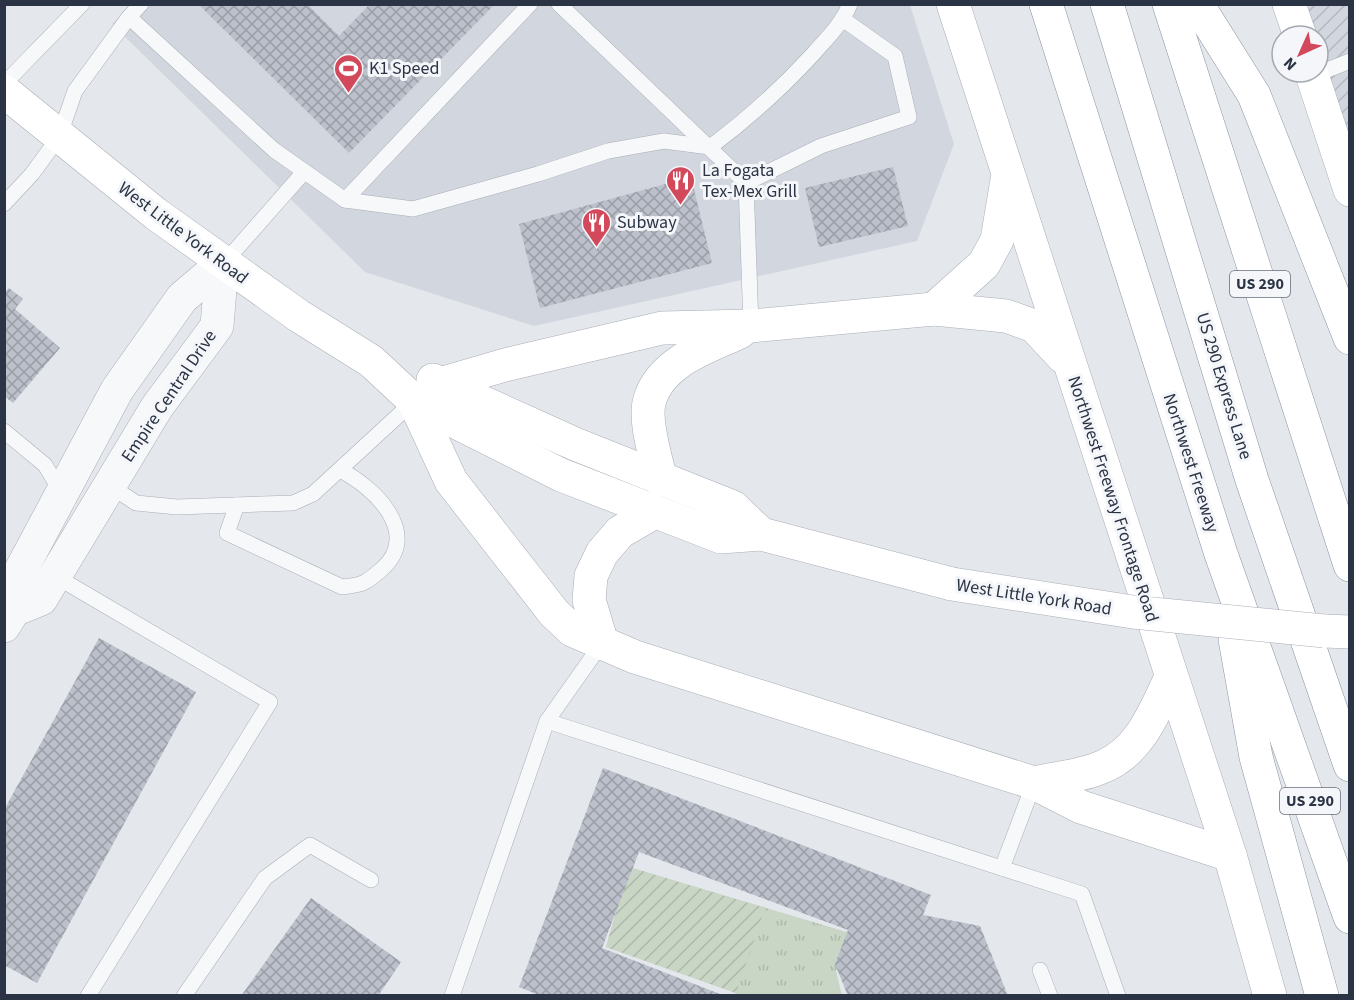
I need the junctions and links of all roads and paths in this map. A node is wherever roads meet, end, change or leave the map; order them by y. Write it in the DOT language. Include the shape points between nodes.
graph roads {
  1 [pos="82,4"];
  2 [pos="141,4"];
  3 [pos="530,4"];
  4 [pos="559,4"];
  5 [pos="850,4"];
  6 [pos="953,4"];
  7 [pos="1046,4"];
  8 [pos="1107,4"];
  9 [pos="1169,4"];
  10 [pos="1197,4"];
  11 [pos="1289,4"];
  12 [pos="129,17"];
  13 [pos="844,20"];
  14 [pos="1296,24"];
  15 [pos="1350,61"];
  16 [pos="1330,68"];
  17 [pos="4,84"];
  18 [pos="1315,84"];
  19 [pos="4,92"];
  20 [pos="59,137"];
  21 [pos="710,147"];
  22 [pos="304,172"];
  23 [pos="1008,175"];
  24 [pos="746,183"];
  25 [pos="1350,190"];
  26 [pos="345,200"];
  27 [pos="4,204"];
  28 [pos="222,264"];
  29 [pos="934,309"];
  30 [pos="751,326"];
  31 [pos="1350,338"];
  32 [pos="371,361"];
  33 [pos="1070,364"];
  34 [pos="443,383"];
  35 [pos="414,401"];
  36 [pos="4,431"];
  37 [pos="340,470"];
  38 [pos="661,480"];
  39 [pos="109,485"];
  40 [pos="61,492"];
  41 [pos="237,505"];
  42 [pos="653,513"];
  43 [pos="761,534"];
  44 [pos="1221,554"];
  45 [pos="1350,565"];
  46 [pos="55,576"];
  47 [pos="8,616"];
  48 [pos="1350,632"];
  49 [pos="602,643"];
  50 [pos="1171,677"];
  51 [pos="547,721"];
  52 [pos="1350,765"];
  53 [pos="1034,783"];
  54 [pos="1230,855"];
  55 [pos="1002,868"];
  56 [pos="371,880"];
  57 [pos="1350,917"];
  58 [pos="1040,970"];
  59 [pos="1264,993"];
  60 [pos="88,996"];
  61 [pos="184,996"];
  62 [pos="452,996"];
  63 [pos="1050,996"];
  64 [pos="1118,996"];
  65 [pos="1322,996"];
  1 -- 17 [label="lane"];
  2 -- 12 [label="lane"];
  3 -- 26 [label="lane"];
  4 -- 21 [label="lane"];
  5 -- 13 [label="lane"];
  6 -- 23 [label="main road, Northwest Freeway Frontage Road"];
  7 -- 44 [label="main road, Northwest Freeway / US 290"];
  8 -- 52 [label="main road, US 290 Express Lane" via="1252,480"];
  9 -- 45 [label="main road, US 290"];
  10 -- 31 [label="main road" via="1254,95"];
  11 -- 14 [label="main road"];
  12 -- 20 [label="lane" via="75,91"];
  12 -- 22 [label="lane" via="274,150"];
  13 -- 21 [label="lane" via="755,114"];
  13 -- 24 [label="lane" via="896,56 909,117 821,146"];
  15 -- 16 [label="lane"];
  18 -- 25 [label="main road"];
  19 -- 20 [label="main road, West Little York Road"];
  20 -- 27 [label="lane"];
  20 -- 28 [label="main road, West Little York Road"];
  21 -- 24 [label="lane"];
  21 -- 26 [label="lane" via="664,141 608,151 413,209"];
  22 -- 26 [label="lane"];
  22 -- 28 [label="lane"];
  23 -- 29 [label="main road" via="997,240 984,264"];
  23 -- 33 [label="main road, Northwest Freeway Frontage Road"];
  24 -- 30 [label="lane"];
  28 -- 32 [label="main road, West Little York Road"];
  28 -- 39 [label="street, Empire Central Drive" via="217,326 157,407"];
  28 -- 40 [label="street, Empire Central Drive" via="182,298 117,390"];
  29 -- 30 [label="main road"];
  29 -- 33 [label="main road" via="1006,316 1034,326"];
  30 -- 34 [label="main road" via="662,328"];
  30 -- 38 [label="main road" via="682,360 661,378 649,400 651,436"];
  32 -- 34 [label="main road, West Little York Road"];
  32 -- 35 [label="main road, West Little York Road"];
  33 -- 50 [label="main road, Northwest Freeway Frontage Road"];
  34 -- 38 [label="main road, West Little York Road"];
  35 -- 37 [label="lane"];
  35 -- 42 [label="main road, West Little York Road" via="561,476"];
  35 -- 49 [label="main road" via="451,481 554,613 572,630"];
  36 -- 40 [label="lane" via="45,465"];
  37 -- 41 [label="lane" via="312,494 293,502"];
  37 -- 41 [label="lane" via="357,479 392,516 399,541 392,560 363,585 342,587 227,533"];
  38 -- 43 [label="main road, West Little York Road" via="733,507"];
  39 -- 41 [label="lane" via="136,503 177,507"];
  39 -- 46 [label="street, Empire Central Drive"];
  40 -- 47 [label="street, Empire Central Drive" via="14,585"];
  42 -- 43 [label="main road, West Little York Road" via="722,537"];
  42 -- 49 [label="main road" via="620,532 602,553 591,576 590,600"];
  43 -- 48 [label="main road, West Little York Road, bridge" via="952,584 1040,600"];
  44 -- 57 [label="main road, Northwest Freeway / US 290"];
  44 -- 65 [label="main road" via="1256,757"];
  46 -- 47 [label="street, Empire Central Drive" via="41,599"];
  46 -- 60 [label="lane" via="270,702"];
  49 -- 51 [label="lane"];
  49 -- 53 [label="main road" via="635,657"];
  50 -- 53 [label="main road" via="1145,730 1128,751 1103,767"];
  50 -- 54 [label="main road, Northwest Freeway Frontage Road"];
  51 -- 55 [label="lane"];
  51 -- 62 [label="lane"];
  53 -- 54 [label="main road" via="1081,807"];
  53 -- 55 [label="lane"];
  54 -- 59 [label="main road, Northwest Freeway Frontage Road"];
  55 -- 64 [label="lane" via="1082,894"];
  56 -- 61 [label="lane" via="310,845 265,878"];
  58 -- 63 [label="lane"];
}
